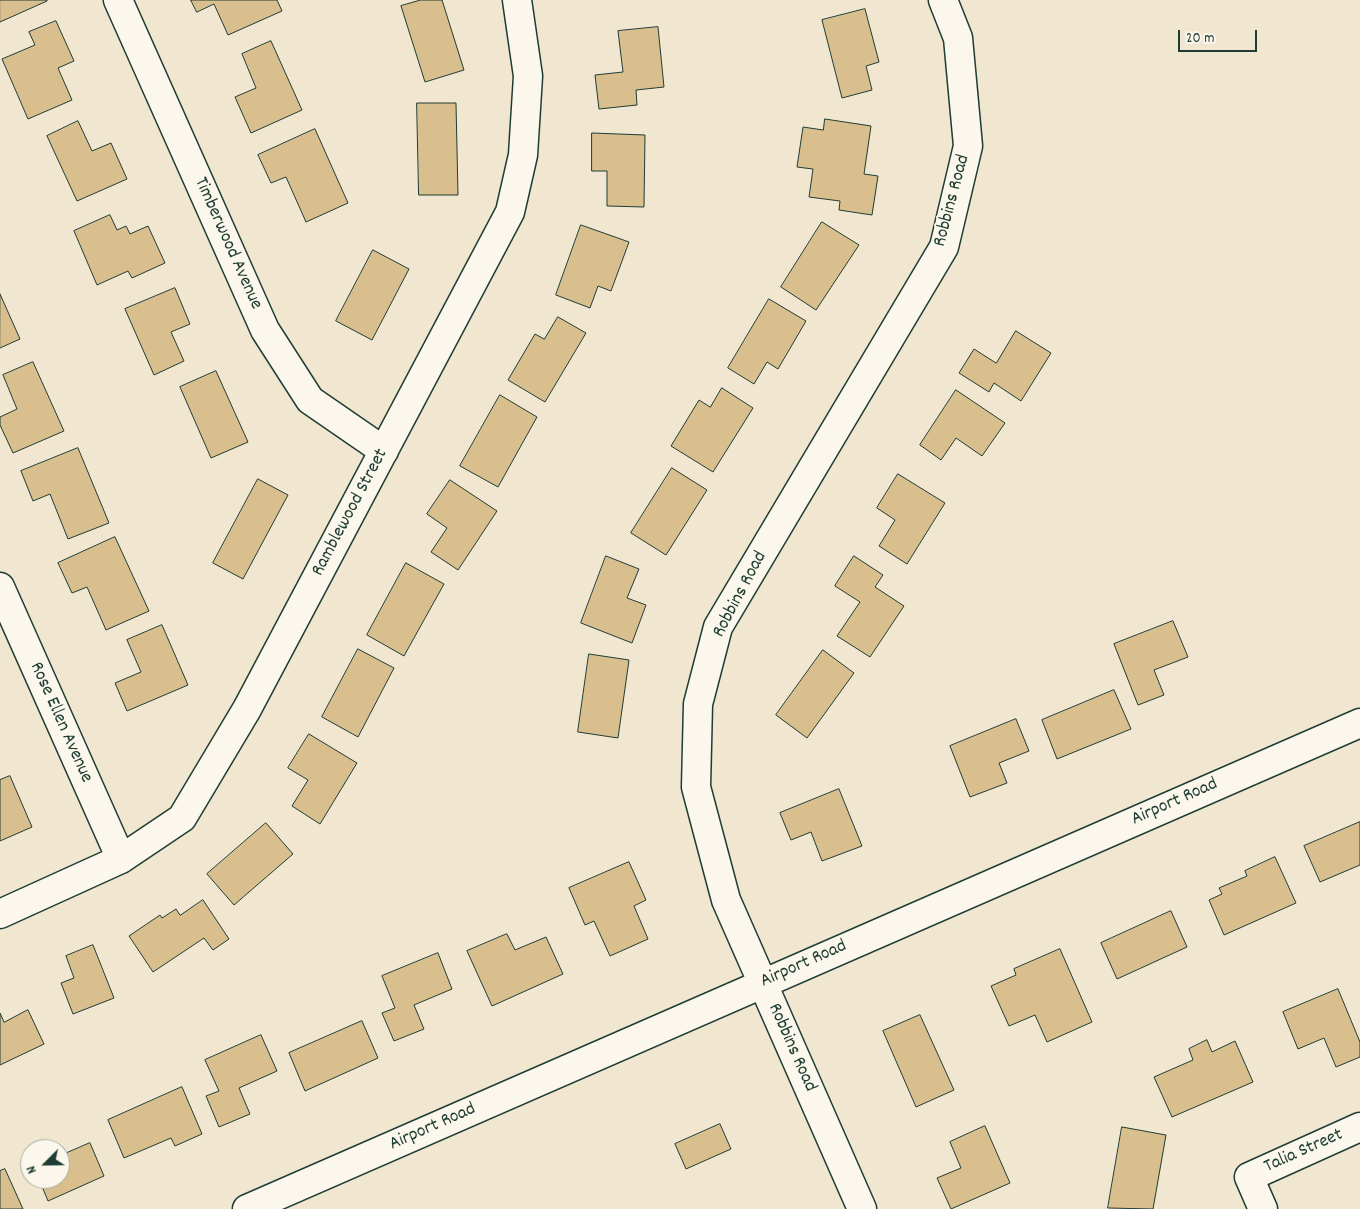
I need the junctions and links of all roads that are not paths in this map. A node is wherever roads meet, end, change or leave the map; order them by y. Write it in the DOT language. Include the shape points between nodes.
graph roads {
  1 [pos="118,0"];
  2 [pos="517,0"];
  3 [pos="943,0"];
  4 [pos="384,451"];
  5 [pos="0,587"];
  6 [pos="1360,723"];
  7 [pos="121,859"];
  8 [pos="0,914"];
  9 [pos="763,983"];
  10 [pos="1360,1128"];
  11 [pos="247,1209"];
  12 [pos="862,1209"];
  13 [pos="1263,1209"];
  1 -- 4 [label="street, Timberwood Avenue" via="265,330 310,400"];
  2 -- 4 [label="street, Ramblewood Street" via="528,76 523,155 510,212"];
  3 -- 9 [label="street, Robbins Road" via="958,38 968,146 944,247 718,627 698,704 696,787 726,900"];
  4 -- 7 [label="street, Ramblewood Street" via="247,710 182,818"];
  5 -- 7 [label="street, Rose Ellen Avenue"];
  6 -- 9 [label="street, Airport Road"];
  7 -- 8 [label="street, Ramblewood Street"];
  9 -- 11 [label="street, Airport Road"];
  9 -- 12 [label="street, Robbins Road"];
  10 -- 13 [label="street, Talia Street" via="1249,1177"];
}
